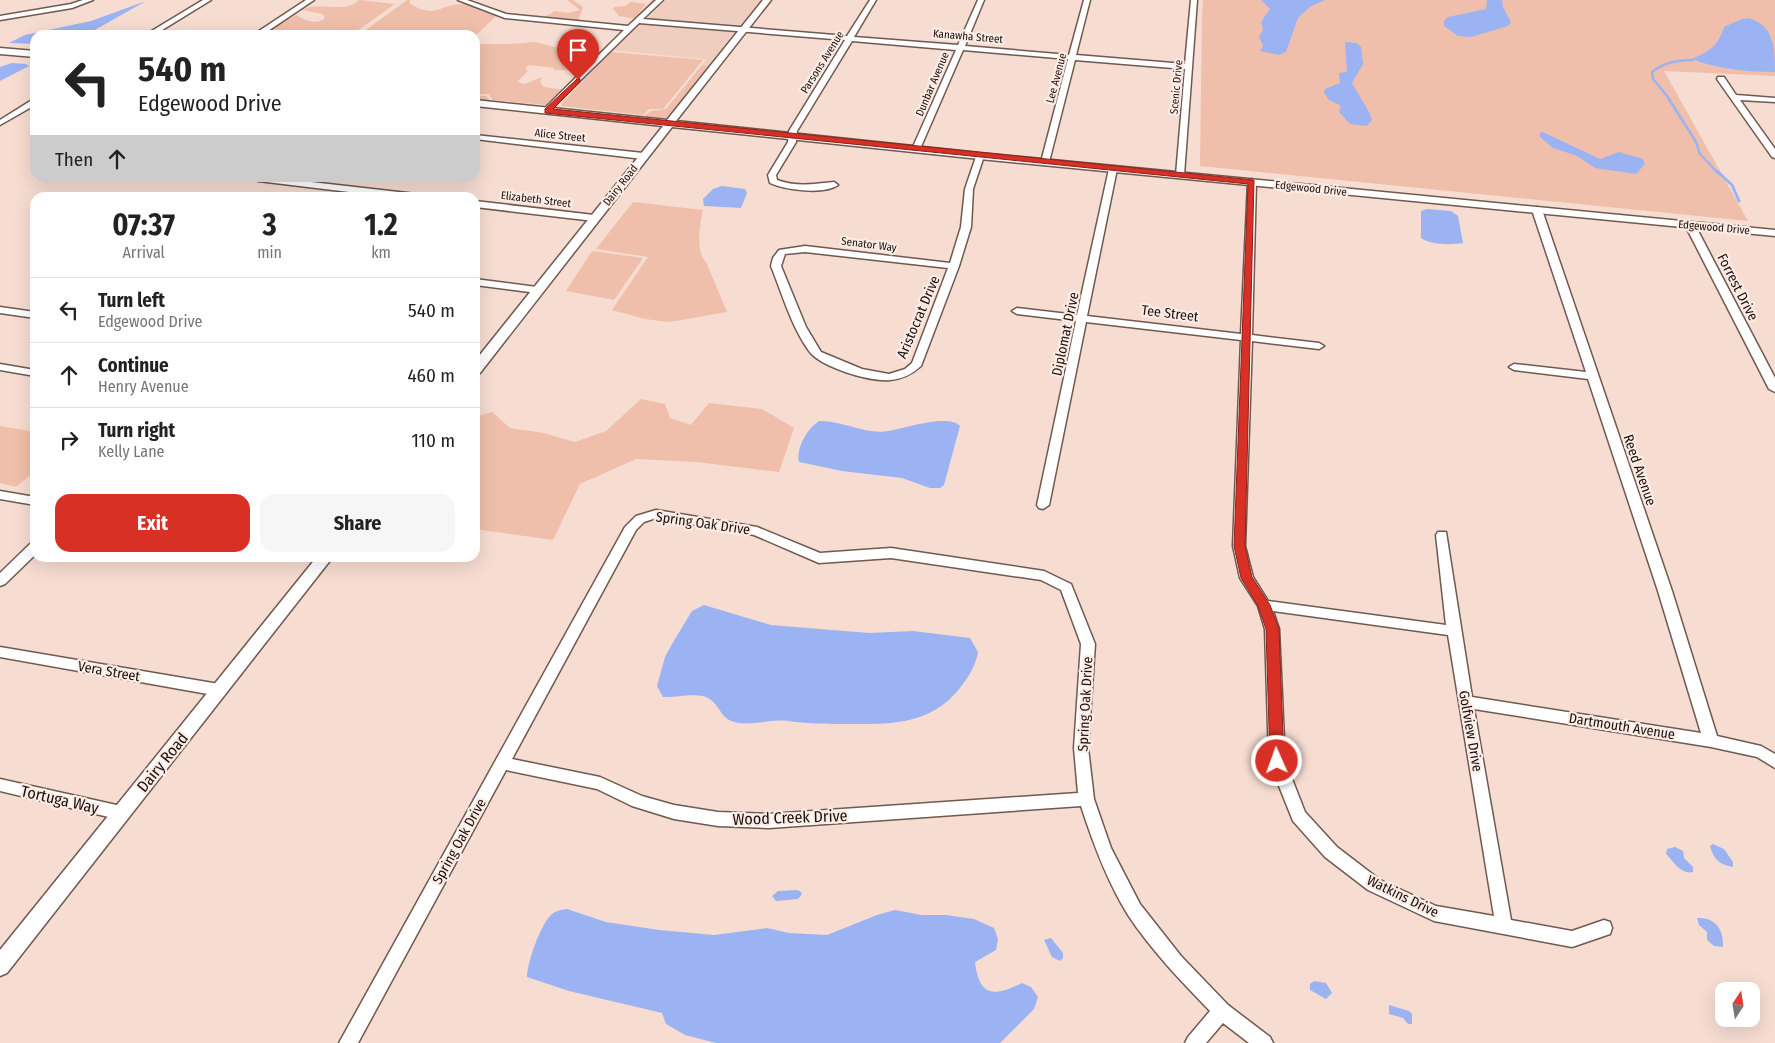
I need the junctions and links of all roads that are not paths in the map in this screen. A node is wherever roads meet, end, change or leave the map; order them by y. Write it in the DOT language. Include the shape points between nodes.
graph roads {
  1 [pos="90,0"];
  2 [pos="208,0"];
  3 [pos="311,0"];
  4 [pos="461,0"];
  5 [pos="660,0"];
  6 [pos="767,0"];
  7 [pos="873,0"];
  8 [pos="981,0"];
  9 [pos="1087,0"];
  10 [pos="1194,0"];
  11 [pos="0,18"];
  12 [pos="639,20"];
  13 [pos="630,28"];
  14 [pos="744,29"];
  15 [pos="157,30"];
  16 [pos="265,30"];
  17 [pos="851,38"];
  18 [pos="960,47"];
  19 [pos="0,51"];
  20 [pos="30,54"];
  21 [pos="1073,57"];
  22 [pos="1189,67"];
  23 [pos="1721,79"];
  24 [pos="1735,97"];
  25 [pos="1775,100"];
  26 [pos="480,104"];
  27 [pos="30,105"];
  28 [pos="548,111"];
  29 [pos="0,123"];
  30 [pos="668,124"];
  31 [pos="792,136"];
  32 [pos="480,138"];
  33 [pos="1772,146"];
  34 [pos="916,149"];
  35 [pos="1775,155"];
  36 [pos="643,156"];
  37 [pos="980,156"];
  38 [pos="1045,162"];
  39 [pos="1113,169"];
  40 [pos="1180,175"];
  41 [pos="291,182"];
  42 [pos="1252,182"];
  43 [pos="834,186"];
  44 [pos="375,192"];
  45 [pos="480,205"];
  46 [pos="1537,210"];
  47 [pos="594,218"];
  48 [pos="1690,225"];
  49 [pos="1775,233"];
  50 [pos="782,252"];
  51 [pos="954,266"];
  52 [pos="480,283"];
  53 [pos="537,290"];
  54 [pos="0,310"];
  55 [pos="1017,311"];
  56 [pos="30,314"];
  57 [pos="1083,318"];
  58 [pos="1246,337"];
  59 [pos="1319,346"];
  60 [pos="480,364"];
  61 [pos="0,367"];
  62 [pos="1514,367"];
  63 [pos="30,372"];
  64 [pos="1593,376"];
  65 [pos="1775,389"];
  66 [pos="0,494"];
  67 [pos="30,500"];
  68 [pos="1043,505"];
  69 [pos="1442,535"];
  70 [pos="30,552"];
  71 [pos="321,562"];
  72 [pos="0,581"];
  73 [pos="1264,605"];
  74 [pos="1454,631"];
  75 [pos="0,652"];
  76 [pos="219,690"];
  77 [pos="1466,702"];
  78 [pos="1711,741"];
  79 [pos="1775,762"];
  80 [pos="502,763"];
  81 [pos="0,785"];
  82 [pos="1086,800"];
  83 [pos="121,813"];
  84 [pos="1504,927"];
  85 [pos="1604,928"];
  86 [pos="0,966"];
  87 [pos="1222,1011"];
  88 [pos="348,1043"];
  89 [pos="1194,1043"];
  90 [pos="1264,1043"];
  1 -- 11 [label="street"];
  2 -- 15 [label="street"];
  3 -- 16 [label="street"];
  4 -- 13 [label="street" via="512,17"];
  5 -- 12 [label="street"];
  6 -- 14 [label="street, Dairy Road"];
  7 -- 17 [label="street, Parsons Avenue"];
  8 -- 18 [label="street, Dunbar Avenue"];
  9 -- 21 [label="street, Lee Avenue"];
  10 -- 22 [label="street, Scenic Drive"];
  12 -- 13 [label="street"];
  12 -- 14 [label="street, Kanawha Street"];
  13 -- 28 [label="street"];
  14 -- 17 [label="street, Kanawha Street"];
  14 -- 30 [label="street, Dairy Road"];
  17 -- 18 [label="street, Kanawha Street"];
  17 -- 31 [label="street, Parsons Avenue"];
  18 -- 21 [label="street, Kanawha Street"];
  18 -- 34 [label="street, Dunbar Avenue"];
  19 -- 20 [label="street"];
  21 -- 22 [label="street, Kanawha Street"];
  21 -- 38 [label="street, Lee Avenue"];
  22 -- 40 [label="street, Scenic Drive"];
  23 -- 24 [label="street"];
  24 -- 25 [label="street"];
  24 -- 33 [label="street"];
  26 -- 28 [label="street, Edgewood Drive"];
  27 -- 29 [label="street"];
  28 -- 30 [label="street, Edgewood Drive"];
  30 -- 31 [label="street, Edgewood Drive"];
  30 -- 36 [label="street, Dairy Road"];
  31 -- 34 [label="street, Edgewood Drive"];
  31 -- 43 [label="street, Parsons Avenue" via="792,142 772,175 773,181 792,187"];
  32 -- 36 [label="street, Alice Street"];
  33 -- 35 [label="street"];
  34 -- 37 [label="street, Edgewood Drive"];
  36 -- 47 [label="street, Dairy Road"];
  37 -- 38 [label="street, Edgewood Drive"];
  37 -- 51 [label="street, Aristocrat Drive" via="969,189 966,227"];
  38 -- 39 [label="street, Edgewood Drive"];
  39 -- 40 [label="street, Edgewood Drive"];
  39 -- 57 [label="street, Diplomat Drive"];
  40 -- 42 [label="street, Edgewood Drive"];
  41 -- 44 [label="street"];
  42 -- 46 [label="street, Edgewood Drive"];
  42 -- 58 [label="street, Watkins Drive"];
  45 -- 47 [label="street, Elizabeth Street"];
  46 -- 48 [label="street, Edgewood Drive"];
  46 -- 64 [label="street, Reed Avenue"];
  47 -- 53 [label="street, Dairy Road"];
  48 -- 49 [label="street, Edgewood Drive"];
  48 -- 65 [label="street, Forrest Drive"];
  50 -- 51 [label="street, Senator Way" via="822,251"];
  50 -- 51 [label="street, Aristocrat Drive" via="776,266 817,354 865,375 887,378 907,372 916,365"];
  52 -- 53 [label="street"];
  53 -- 60 [label="street, Dairy Road"];
  54 -- 56 [label="street"];
  55 -- 57 [label="street, Tee Street"];
  57 -- 58 [label="street, Tee Street"];
  57 -- 68 [label="street, Diplomat Drive"];
  58 -- 59 [label="street, Tee Street"];
  58 -- 73 [label="street, Watkins Drive" via="1240,546 1247,578"];
  61 -- 63 [label="street"];
  62 -- 64 [label="street"];
  64 -- 78 [label="street, Reed Avenue"];
  66 -- 67 [label="street"];
  69 -- 74 [label="street, Golfview Drive"];
  70 -- 72 [label="street"];
  71 -- 76 [label="street, Dairy Road"];
  73 -- 74 [label="street"];
  73 -- 84 [label="street, Watkins Drive" via="1272,629 1277,761 1299,816 1331,852 1374,885 1434,913"];
  74 -- 77 [label="street, Golfview Drive"];
  75 -- 76 [label="street, Vera Street"];
  76 -- 83 [label="street, Dairy Road"];
  77 -- 78 [label="street, Dartmouth Avenue"];
  77 -- 84 [label="street, Golfview Drive"];
  78 -- 79 [label="street, Dartmouth Avenue" via="1761,752"];
  80 -- 82 [label="street, Wood Creek Drive" via="600,783 638,801 674,812 718,819 770,821"];
  80 -- 82 [label="street, Spring Oak Drive" via="631,527 640,519 656,514 757,531 819,558 891,553 1044,576 1066,587 1088,644 1081,747"];
  80 -- 88 [label="street, Spring Oak Drive"];
  81 -- 83 [label="street, Tortuga Way"];
  82 -- 87 [label="street, Spring Oak Drive" via="1103,850 1134,909 1175,962"];
  83 -- 86 [label="street, Dairy Road"];
  84 -- 85 [label="street, Watkins Drive" via="1572,939"];
  87 -- 89 [label="street"];
  87 -- 90 [label="street, Spring Oak Drive"];
}
